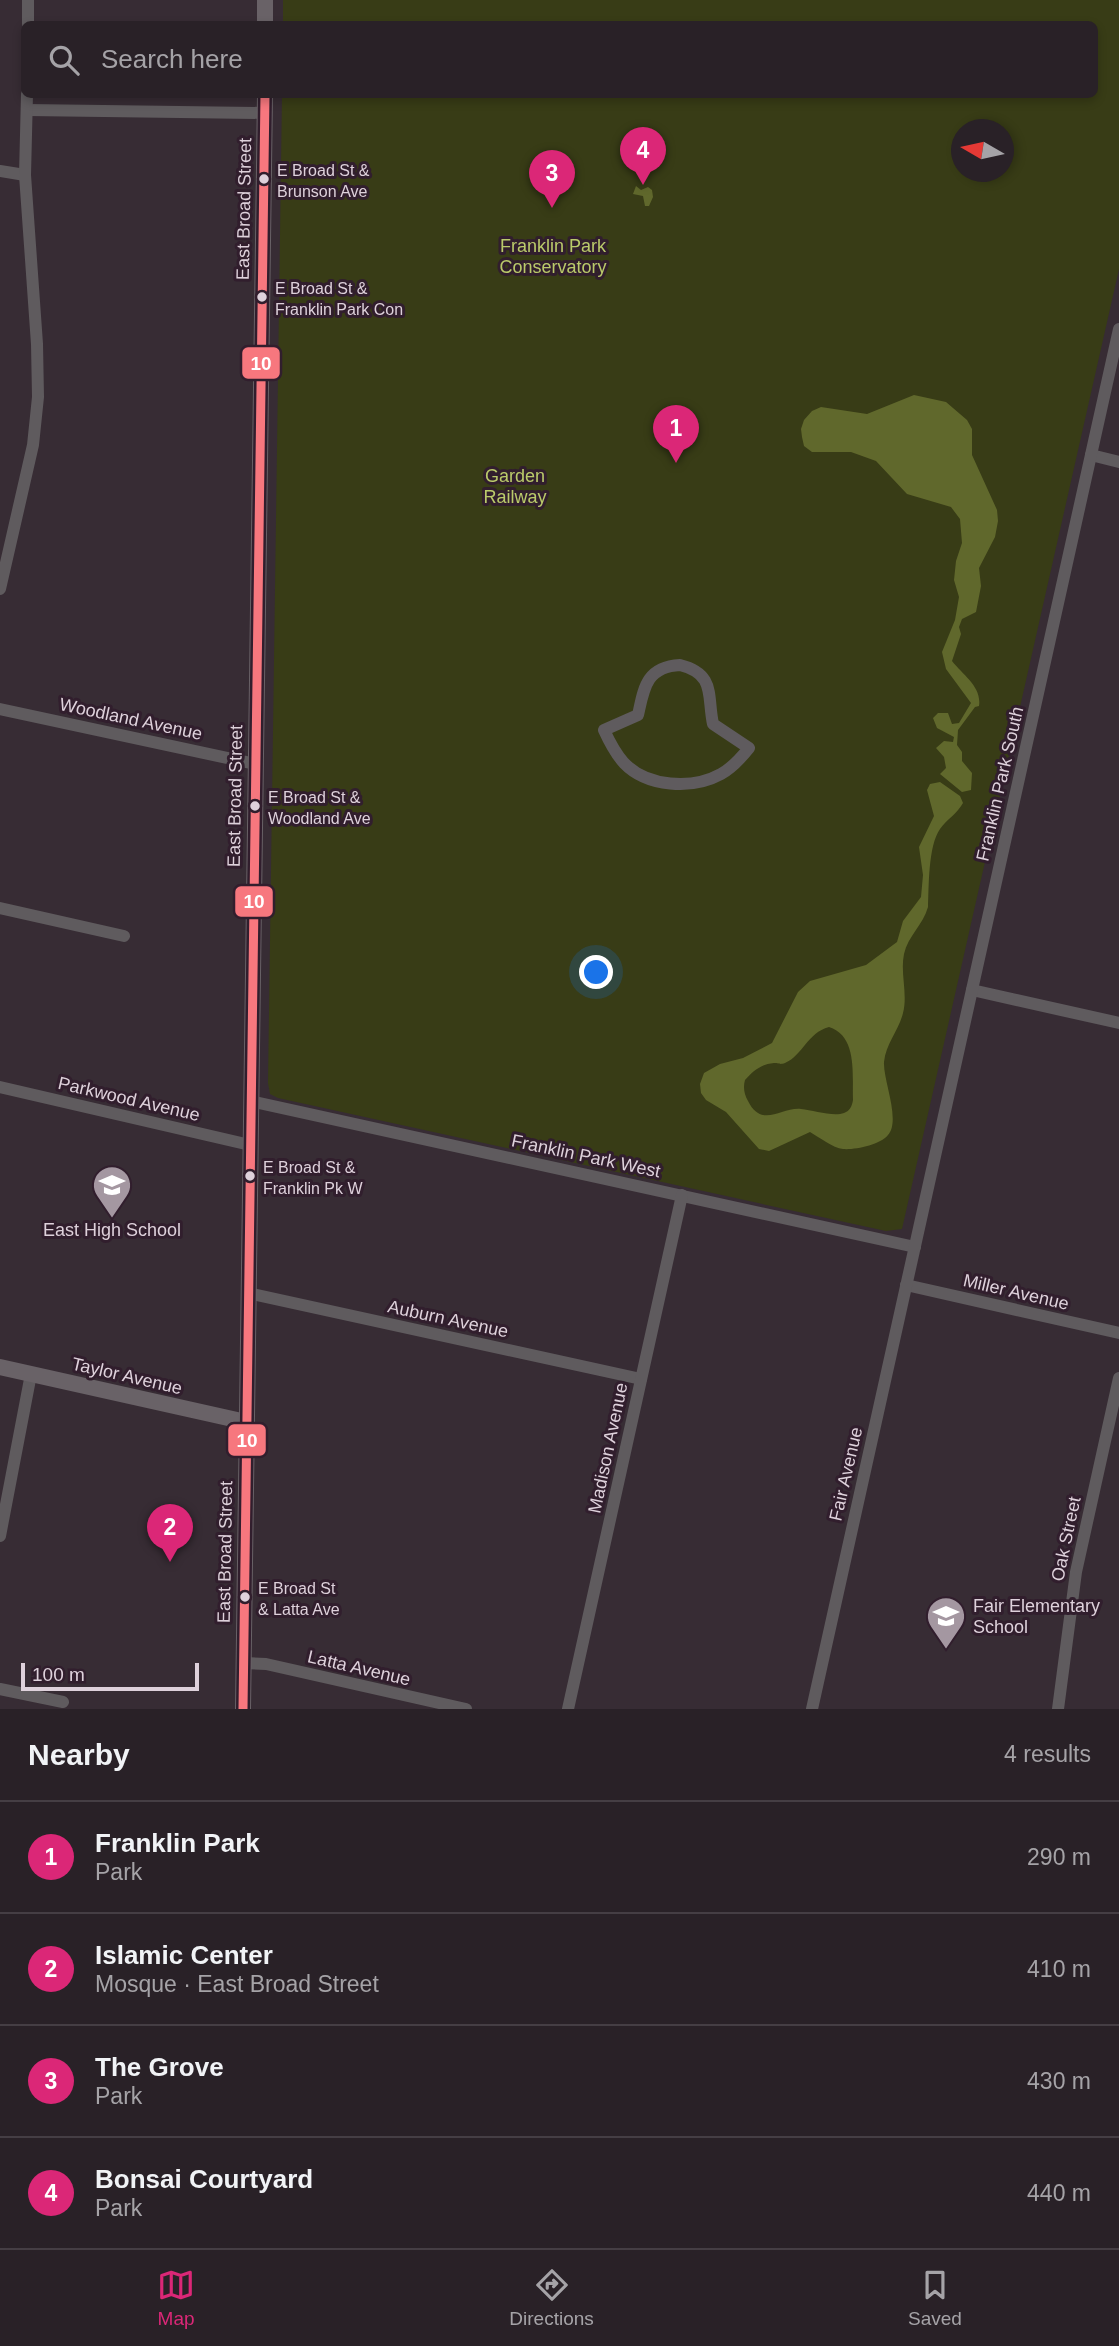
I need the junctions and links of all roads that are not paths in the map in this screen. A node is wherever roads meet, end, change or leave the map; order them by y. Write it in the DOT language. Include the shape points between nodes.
graph roads {
  1 [pos="28,0"];
  2 [pos="265,0"];
  3 [pos="28,21"];
  4 [pos="265,21"];
  5 [pos="27,98"];
  6 [pos="265,98"];
  7 [pos="27,110"];
  8 [pos="265,113"];
  9 [pos="0,171"];
  10 [pos="25,175"];
  11 [pos="1119,329"];
  12 [pos="1091,455"];
  13 [pos="1119,462"];
  14 [pos="0,589"];
  15 [pos="0,709"];
  16 [pos="749,748"];
  17 [pos="255,764"];
  18 [pos="0,908"];
  19 [pos="124,936"];
  20 [pos="972,990"];
  21 [pos="1119,1023"];
  22 [pos="0,1087"];
  23 [pos="250,1101"];
  24 [pos="250,1145"];
  25 [pos="682,1195"];
  26 [pos="915,1247"];
  27 [pos="906,1285"];
  28 [pos="248,1293"];
  29 [pos="1119,1334"];
  30 [pos="0,1367"];
  31 [pos="31,1374"];
  32 [pos="1119,1378"];
  33 [pos="641,1379"];
  34 [pos="247,1422"];
  35 [pos="0,1536"];
  36 [pos="244,1663"];
  37 [pos="0,1689"];
  38 [pos="63,1702"];
  39 [pos="243,1709"];
  40 [pos="466,1709"];
  41 [pos="568,1709"];
  42 [pos="813,1709"];
  43 [pos="1058,1709"];
  1 -- 3 [label="street"];
  2 -- 4 [label="main road"];
  5 -- 7 [label="street"];
  6 -- 8 [label="main road, East Broad Street"];
  7 -- 8 [label="street"];
  7 -- 10 [label="street"];
  8 -- 17 [label="main road, East Broad Street"];
  9 -- 10 [label="street"];
  10 -- 14 [label="street" via="37,344 37,415"];
  11 -- 12 [label="street, Franklin Park South"];
  12 -- 13 [label="street"];
  12 -- 20 [label="street, Franklin Park South"];
  15 -- 17 [label="street, Woodland Avenue"];
  16 -- 16 [label="street" via="719,776 691,784 666,783 624,764 604,730 638,715 643,691 653,674 680,665 705,680 713,724"];
  17 -- 23 [label="main road, East Broad Street"];
  18 -- 19 [label="street"];
  20 -- 21 [label="street"];
  20 -- 26 [label="street, Franklin Park South"];
  22 -- 24 [label="street, Parkwood Avenue"];
  23 -- 24 [label="main road, East Broad Street"];
  23 -- 25 [label="street, Franklin Park West"];
  24 -- 28 [label="main road, East Broad Street"];
  25 -- 26 [label="street, Franklin Park West"];
  25 -- 33 [label="street, Madison Avenue"];
  26 -- 27 [label="street, Fair Avenue"];
  27 -- 29 [label="street, Miller Avenue"];
  27 -- 42 [label="street, Fair Avenue"];
  28 -- 33 [label="street, Auburn Avenue"];
  28 -- 34 [label="main road, East Broad Street"];
  30 -- 31 [label="main road, Taylor Avenue"];
  31 -- 34 [label="main road, Taylor Avenue"];
  31 -- 35 [label="street"];
  32 -- 43 [label="street, Oak Street" via="1076,1572"];
  33 -- 41 [label="street, Madison Avenue"];
  34 -- 36 [label="main road, East Broad Street"];
  36 -- 39 [label="main road, East Broad Street"];
  36 -- 40 [label="street, Latta Avenue"];
  37 -- 38 [label="street"];
}
